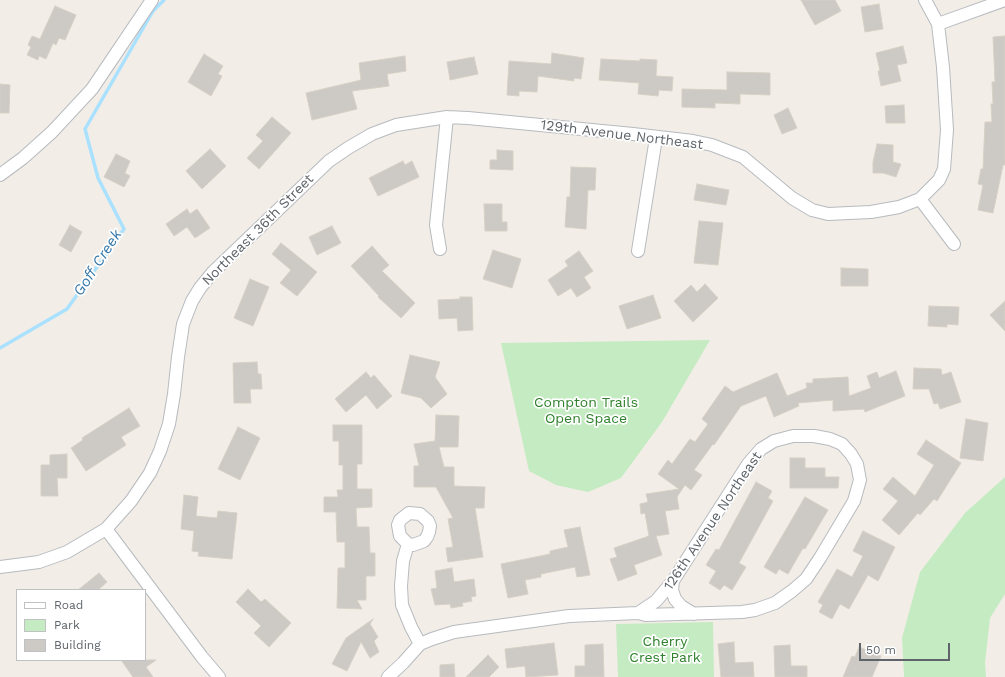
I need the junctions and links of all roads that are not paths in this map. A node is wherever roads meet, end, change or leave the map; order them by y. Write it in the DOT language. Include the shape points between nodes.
graph roads {
  1 [pos="152,0"];
  2 [pos="925,0"];
  3 [pos="1005,0"];
  4 [pos="938,24"];
  5 [pos="446,117"];
  6 [pos="656,138"];
  7 [pos="0,175"];
  8 [pos="920,198"];
  9 [pos="954,244"];
  10 [pos="440,249"];
  11 [pos="638,251"];
  12 [pos="106,528"];
  13 [pos="408,544"];
  14 [pos="0,567"];
  15 [pos="673,581"];
  16 [pos="638,613"];
  17 [pos="694,614"];
  18 [pos="420,644"];
  19 [pos="219,677"];
  20 [pos="388,677"];
  1 -- 7 [label="street" via="92,89 52,132"];
  2 -- 4 [label="street"];
  3 -- 4 [label="street"];
  4 -- 8 [label="street" via="947,130 946,154 939,180"];
  5 -- 6 [label="street, 129th Avenue Northeast"];
  5 -- 10 [label="street" via="436,225"];
  5 -- 12 [label="street, Northeast 36th Street" via="396,124 372,134 329,160 213,272 192,301 183,324 169,424 160,451 131,501"];
  6 -- 8 [label="street, 129th Avenue Northeast" via="712,145 743,157 792,198 812,210 828,214 871,212 899,207"];
  6 -- 11 [label="street"];
  8 -- 9 [label="street"];
  12 -- 14 [label="street, Northeast 36th Street" via="67,552 46,560"];
  12 -- 19 [label="street"];
  13 -- 18 [label="street" via="403,561 402,604 410,628"];
  15 -- 16 [label="street, 126th Avenue Northeast" via="656,601"];
  15 -- 17 [label="street" via="675,599"];
  15 -- 17 [label="street, 126th Avenue Northeast" via="748,464 761,449 774,441 793,436 814,436 842,444 851,454 857,464 860,480 854,500 806,578 775,603 755,610"];
  16 -- 17 [label="street, 126th Avenue Northeast"];
  16 -- 18 [label="street, 126th Avenue Northeast" via="569,616 519,622 454,632"];
  18 -- 20 [label="street, 126th Avenue Northeast"];
}
